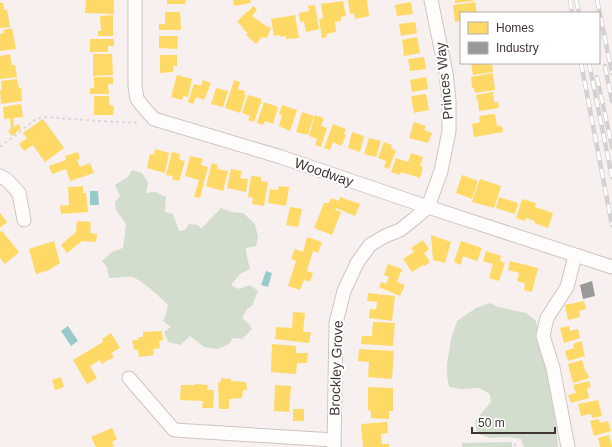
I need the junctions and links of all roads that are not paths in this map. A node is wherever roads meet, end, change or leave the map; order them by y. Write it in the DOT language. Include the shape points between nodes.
graph roads {
  1 [pos="135,0"];
  2 [pos="431,0"];
  3 [pos="0,176"];
  4 [pos="428,207"];
  5 [pos="24,220"];
  6 [pos="575,256"];
  7 [pos="607,266"];
  8 [pos="128,378"];
  9 [pos="334,444"];
  10 [pos="568,447"];
  1 -- 4 [label="street, Woodway" via="137,99 154,119 281,157"];
  2 -- 4 [label="street, Princes Way" via="446,73 449,131 441,171"];
  3 -- 5 [label="street" via="19,193"];
  4 -- 6 [label="street, Woodway"];
  4 -- 9 [label="street, Brockley Grove" via="400,230 370,245 357,263 344,291 336,323"];
  6 -- 7 [label="street, Woodway"];
  6 -- 10 [label="street" via="567,287 547,318 544,336 553,368"];
  8 -- 9 [label="street" via="174,430"];
}
